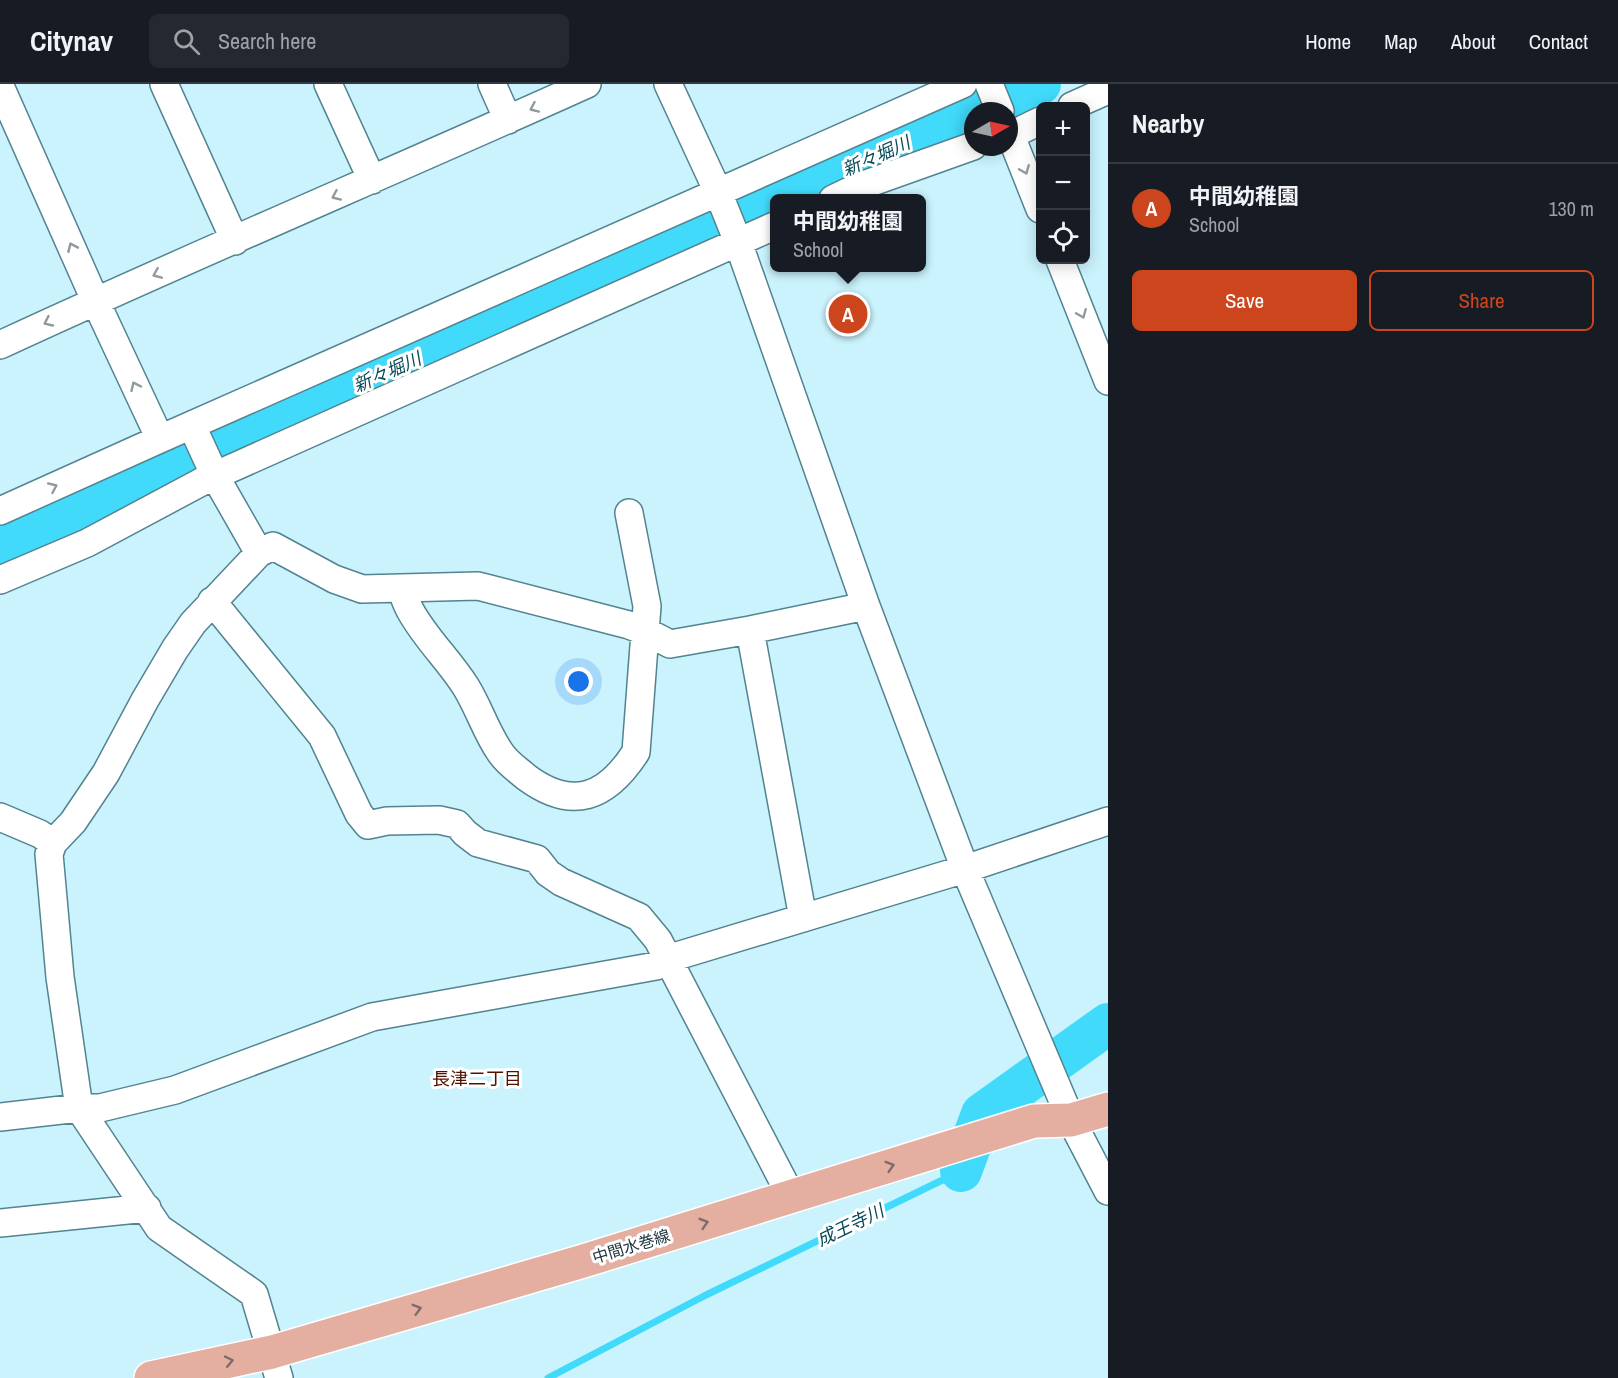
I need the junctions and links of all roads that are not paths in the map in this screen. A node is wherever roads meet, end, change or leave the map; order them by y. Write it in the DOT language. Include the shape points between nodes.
graph roads {
  1 [pos="164,84"];
  2 [pos="328,84"];
  3 [pos="492,84"];
  4 [pos="587,84"];
  5 [pos="668,84"];
  6 [pos="963,84"];
  7 [pos="0,86"];
  8 [pos="1108,90"];
  9 [pos="1081,102"];
  10 [pos="508,120"];
  11 [pos="1036,124"];
  12 [pos="1018,131"];
  13 [pos="964,149"];
  14 [pos="1018,153"];
  15 [pos="372,180"];
  16 [pos="843,194"];
  17 [pos="719,197"];
  18 [pos="1036,197"];
  19 [pos="770,227"];
  20 [pos="736,239"];
  21 [pos="235,240"];
  22 [pos="1062,264"];
  23 [pos="95,300"];
  24 [pos="0,345"];
  25 [pos="1108,381"];
  26 [pos="194,432"];
  27 [pos="160,439"];
  28 [pos="214,473"];
  29 [pos="0,511"];
  30 [pos="629,513"];
  31 [pos="259,553"];
  32 [pos="0,580"];
  33 [pos="401,589"];
  34 [pos="212,601"];
  35 [pos="866,606"];
  36 [pos="645,630"];
  37 [pos="750,630"];
  38 [pos="0,817"];
  39 [pos="1108,821"];
  40 [pos="53,843"];
  41 [pos="965,869"];
  42 [pos="803,918"];
  43 [pos="667,959"];
  44 [pos="79,1108"];
  45 [pos="1108,1109"];
  46 [pos="0,1117"];
  47 [pos="1071,1120"];
  48 [pos="1108,1191"];
  49 [pos="791,1196"];
  50 [pos="147,1208"];
  51 [pos="0,1223"];
  52 [pos="276,1365"];
  53 [pos="151,1378"];
  1 -- 21 [label="street"];
  2 -- 15 [label="street"];
  3 -- 10 [label="street"];
  4 -- 10 [label="street, one-way"];
  5 -- 17 [label="street"];
  6 -- 17 [label="street"];
  23 -- 7 [label="street, one-way"];
  8 -- 9 [label="street"];
  10 -- 15 [label="street"];
  11 -- 12 [label="street"];
  13 -- 16 [label="street"];
  14 -- 18 [label="street, one-way"];
  15 -- 21 [label="street, one-way"];
  17 -- 20 [label="street"];
  17 -- 26 [label="street"];
  19 -- 20 [label="street"];
  20 -- 28 [label="street"];
  20 -- 35 [label="street"];
  21 -- 23 [label="street, one-way"];
  22 -- 25 [label="street, one-way"];
  23 -- 24 [label="street, one-way"];
  27 -- 23 [label="street, one-way"];
  26 -- 27 [label="street"];
  26 -- 28 [label="street"];
  29 -- 27 [label="street, one-way"];
  28 -- 31 [label="street"];
  28 -- 32 [label="street" via="87,543"];
  30 -- 36 [label="street" via="647,606"];
  31 -- 33 [label="street" via="273,546 334,579 362,589"];
  31 -- 34 [label="street"];
  33 -- 36 [label="street" via="478,586"];
  33 -- 36 [label="street" via="410,610 467,688 507,762 536,784 573,797 591,795 607,785 624,771 636,752"];
  34 -- 40 [label="street" via="175,649 106,773 73,822"];
  34 -- 43 [label="street" via="322,736 368,825 387,820 439,820 458,824 478,843 537,859 561,882 639,917 658,940"];
  35 -- 37 [label="street"];
  35 -- 41 [label="street"];
  36 -- 37 [label="street" via="670,645"];
  37 -- 42 [label="street"];
  38 -- 40 [label="street"];
  39 -- 41 [label="street"];
  40 -- 44 [label="street" via="50,854 60,977"];
  41 -- 42 [label="street"];
  41 -- 47 [label="street"];
  42 -- 43 [label="street"];
  43 -- 44 [label="street" via="656,966 372,1017 175,1089 100,1108"];
  43 -- 49 [label="street"];
  44 -- 46 [label="street"];
  44 -- 50 [label="street"];
  45 -- 47 [label="main road, 中間水巻線"];
  47 -- 48 [label="street"];
  49 -- 47 [label="main road, 中間水巻線, one-way" via="1034,1121"];
  52 -- 49 [label="main road, 中間水巻線, one-way" via="580,1262"];
  50 -- 51 [label="street"];
  50 -- 52 [label="street" via="159,1228 254,1294"];
  53 -- 52 [label="main road, 中間水巻線, one-way"];
}
